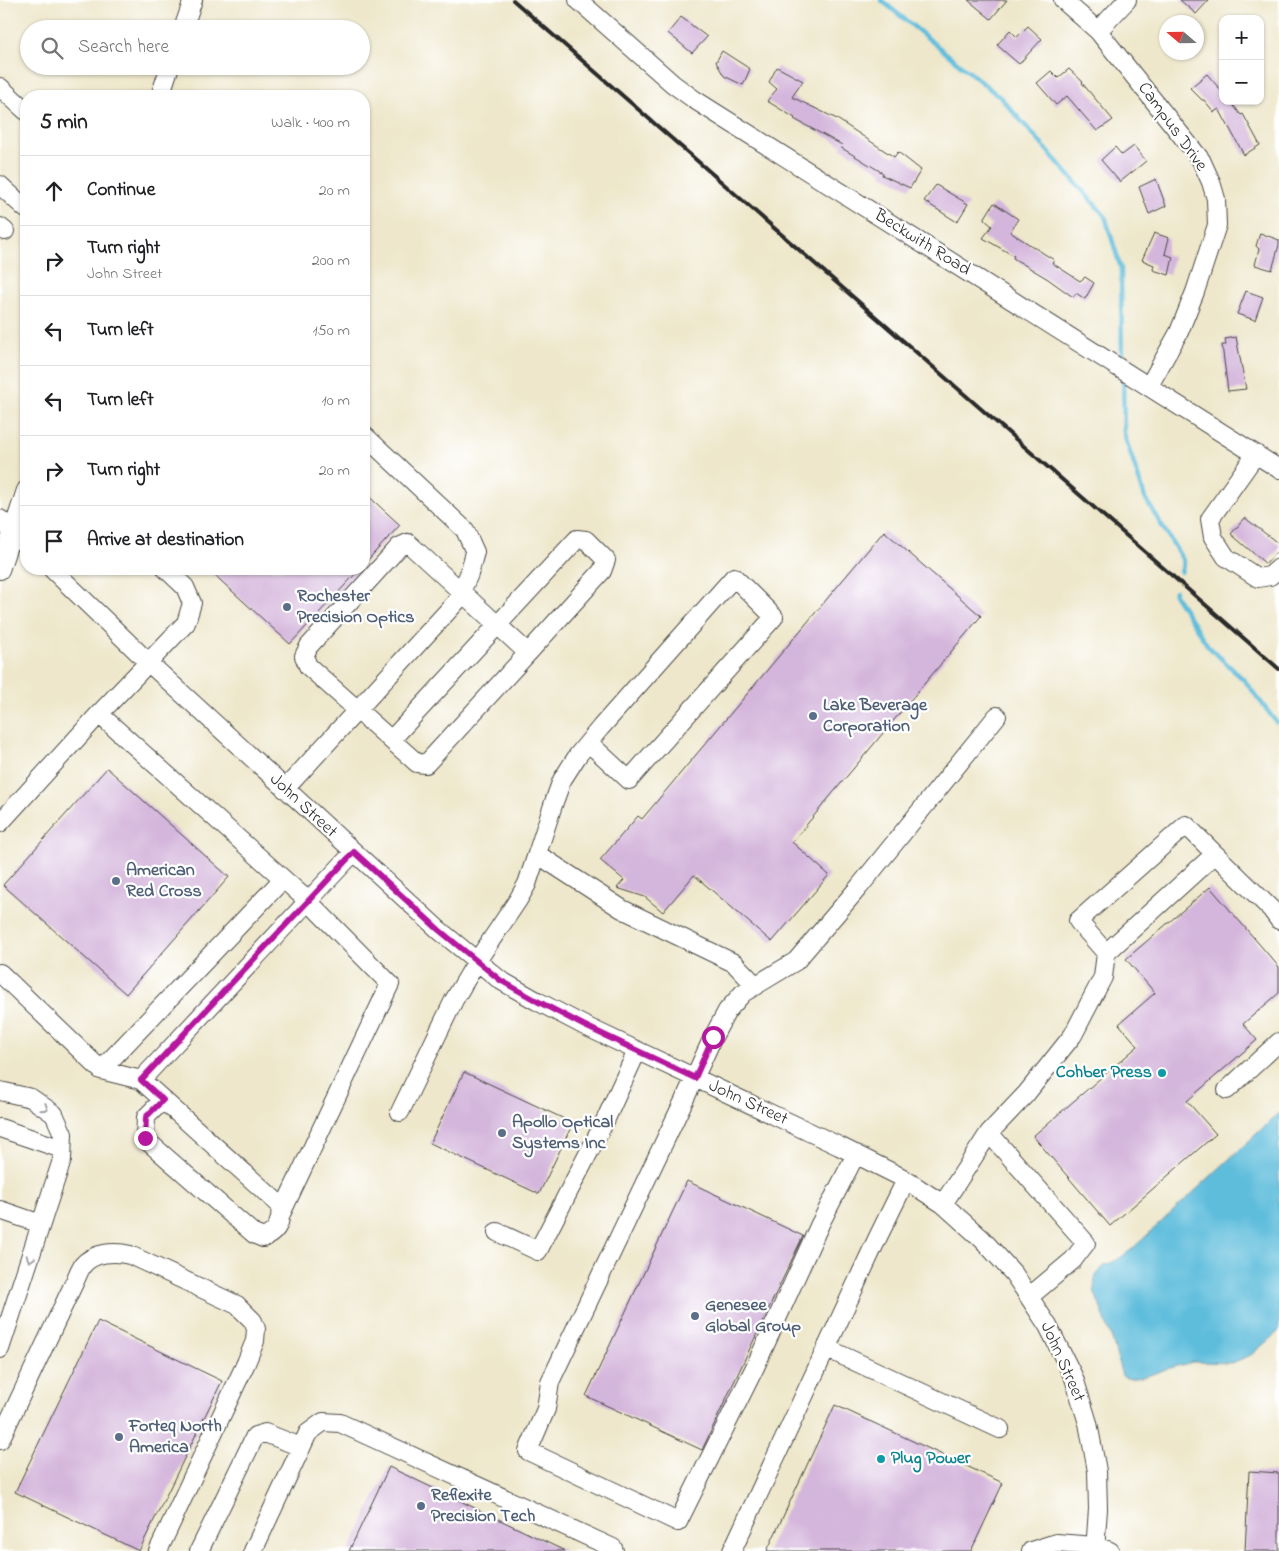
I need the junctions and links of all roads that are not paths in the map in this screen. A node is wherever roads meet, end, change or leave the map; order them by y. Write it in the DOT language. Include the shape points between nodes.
graph roads {
  1 [pos="193,0"];
  2 [pos="578,0"];
  3 [pos="1063,0"];
  4 [pos="1127,0"];
  5 [pos="186,20"];
  6 [pos="1098,31"];
  7 [pos="167,75"];
  8 [pos="162,90"];
  9 [pos="3,95"];
  10 [pos="20,107"];
  11 [pos="0,185"];
  12 [pos="20,203"];
  13 [pos="1149,386"];
  14 [pos="370,441"];
  15 [pos="1256,454"];
  16 [pos="1279,469"];
  17 [pos="20,500"];
  18 [pos="6,525"];
  19 [pos="20,538"];
  20 [pos="1279,568"];
  21 [pos="0,570"];
  22 [pos="58,575"];
  23 [pos="172,575"];
  24 [pos="462,591"];
  25 [pos="498,625"];
  26 [pos="528,653"];
  27 [pos="149,663"];
  28 [pos="357,710"];
  29 [pos="99,714"];
  30 [pos="998,716"];
  31 [pos="391,740"];
  32 [pos="588,743"];
  33 [pos="286,789"];
  34 [pos="0,822"];
  35 [pos="354,852"];
  36 [pos="537,854"];
  37 [pos="1215,854"];
  38 [pos="283,879"];
  39 [pos="308,901"];
  40 [pos="1279,920"];
  41 [pos="1106,953"];
  42 [pos="477,961"];
  43 [pos="0,973"];
  44 [pos="756,986"];
  45 [pos="1279,1042"];
  46 [pos="638,1051"];
  47 [pos="101,1070"];
  48 [pos="695,1078"];
  49 [pos="141,1080"];
  50 [pos="0,1090"];
  51 [pos="1227,1090"];
  52 [pos="163,1100"];
  53 [pos="400,1112"];
  54 [pos="0,1128"];
  55 [pos="990,1133"];
  56 [pos="62,1149"];
  57 [pos="856,1154"];
  58 [pos="906,1180"];
  59 [pos="943,1204"];
  60 [pos="0,1210"];
  61 [pos="281,1214"];
  62 [pos="41,1224"];
  63 [pos="497,1232"];
  64 [pos="1029,1297"];
  65 [pos="826,1348"];
  66 [pos="0,1349"];
  67 [pos="1000,1429"];
  68 [pos="0,1440"];
  69 [pos="301,1447"];
  70 [pos="1100,1549"];
  71 [pos="158,1551"];
  72 [pos="199,1551"];
  73 [pos="253,1551"];
  74 [pos="614,1551"];
  75 [pos="732,1551"];
  76 [pos="1031,1551"];
  1 -- 5 [label="street"];
  2 -- 13 [label="street, Beckwith Road" via="695,100"];
  3 -- 6 [label="street, Campus Drive"];
  4 -- 6 [label="street"];
  6 -- 13 [label="street, Campus Drive" via="1201,160 1216,199 1217,225 1195,292 1180,332"];
  7 -- 8 [label="street"];
  9 -- 10 [label="street"];
  11 -- 12 [label="street"];
  13 -- 15 [label="street, Beckwith Road"];
  14 -- 24 [label="street" via="465,530 475,552"];
  15 -- 16 [label="street, Beckwith Road"];
  15 -- 20 [label="street" via="1210,519 1213,537 1226,557 1258,578 1270,576"];
  17 -- 18 [label="street"];
  18 -- 19 [label="street"];
  18 -- 21 [label="street"];
  22 -- 27 [label="street, John Street"];
  23 -- 27 [label="street" via="185,587 192,603 186,624"];
  24 -- 25 [label="street"];
  24 -- 28 [label="street" via="457,601"];
  24 -- 28 [label="street" via="408,543 399,547 309,646 304,656 308,666"];
  25 -- 26 [label="street"];
  25 -- 26 [label="street" via="577,539 586,540 606,560 602,571"];
  25 -- 31 [label="street"];
  26 -- 31 [label="street" via="426,764 416,763"];
  27 -- 29 [label="street"];
  27 -- 33 [label="street, John Street"];
  28 -- 31 [label="street"];
  28 -- 33 [label="street"];
  29 -- 34 [label="street"];
  29 -- 38 [label="street"];
  30 -- 44 [label="street" via="796,961"];
  32 -- 32 [label="street" via="734,577 774,617 629,780"];
  32 -- 36 [label="street" via="562,780"];
  33 -- 35 [label="street, John Street"];
  35 -- 39 [label="street"];
  35 -- 42 [label="street, John Street"];
  36 -- 42 [label="street" via="527,884"];
  36 -- 44 [label="street" via="622,909 734,963"];
  37 -- 40 [label="street"];
  37 -- 41 [label="street"];
  37 -- 41 [label="street" via="1186,825 1078,921"];
  38 -- 39 [label="street"];
  38 -- 47 [label="street"];
  39 -- 49 [label="street"];
  39 -- 61 [label="street" via="390,984"];
  41 -- 55 [label="street" via="1103,977 1073,1035"];
  42 -- 46 [label="street, John Street" via="500,980 537,1001"];
  42 -- 53 [label="street" via="454,1000"];
  43 -- 47 [label="street"];
  44 -- 48 [label="street" via="743,993 727,1011"];
  45 -- 51 [label="street"];
  46 -- 48 [label="street, John Street"];
  46 -- 63 [label="street" via="538,1251"];
  47 -- 49 [label="street"];
  48 -- 57 [label="street, John Street"];
  48 -- 57 [label="street" via="550,1382 546,1409 528,1451 678,1522"];
  49 -- 52 [label="street"];
  50 -- 56 [label="street, one-way" via="31,1098 54,1114 63,1134"];
  52 -- 61 [label="street" via="280,1205"];
  52 -- 61 [label="street" via="146,1117 145,1138 254,1234 263,1238 270,1235 279,1225"];
  54 -- 56 [label="street"];
  55 -- 59 [label="street"];
  55 -- 64 [label="street" via="1086,1243 1073,1260"];
  56 -- 62 [label="street" via="62,1160"];
  57 -- 58 [label="street, John Street"];
  58 -- 59 [label="street, John Street"];
  58 -- 65 [label="street"];
  59 -- 64 [label="street, John Street" via="982,1239 1014,1274"];
  60 -- 62 [label="street"];
  62 -- 66 [label="street, one-way"];
  64 -- 70 [label="street, John Street" via="1048,1326 1074,1378 1088,1423 1097,1471"];
  65 -- 67 [label="street"];
  65 -- 75 [label="street"];
  68 -- 71 [label="street" via="82,1266 89,1260 113,1252 130,1255 237,1305 253,1321 255,1341"];
  69 -- 72 [label="street" via="265,1433 255,1436"];
  69 -- 73 [label="street"];
  69 -- 74 [label="street" via="308,1433 323,1422 340,1422"];
  70 -- 76 [label="street" via="1056,1543"];
}
